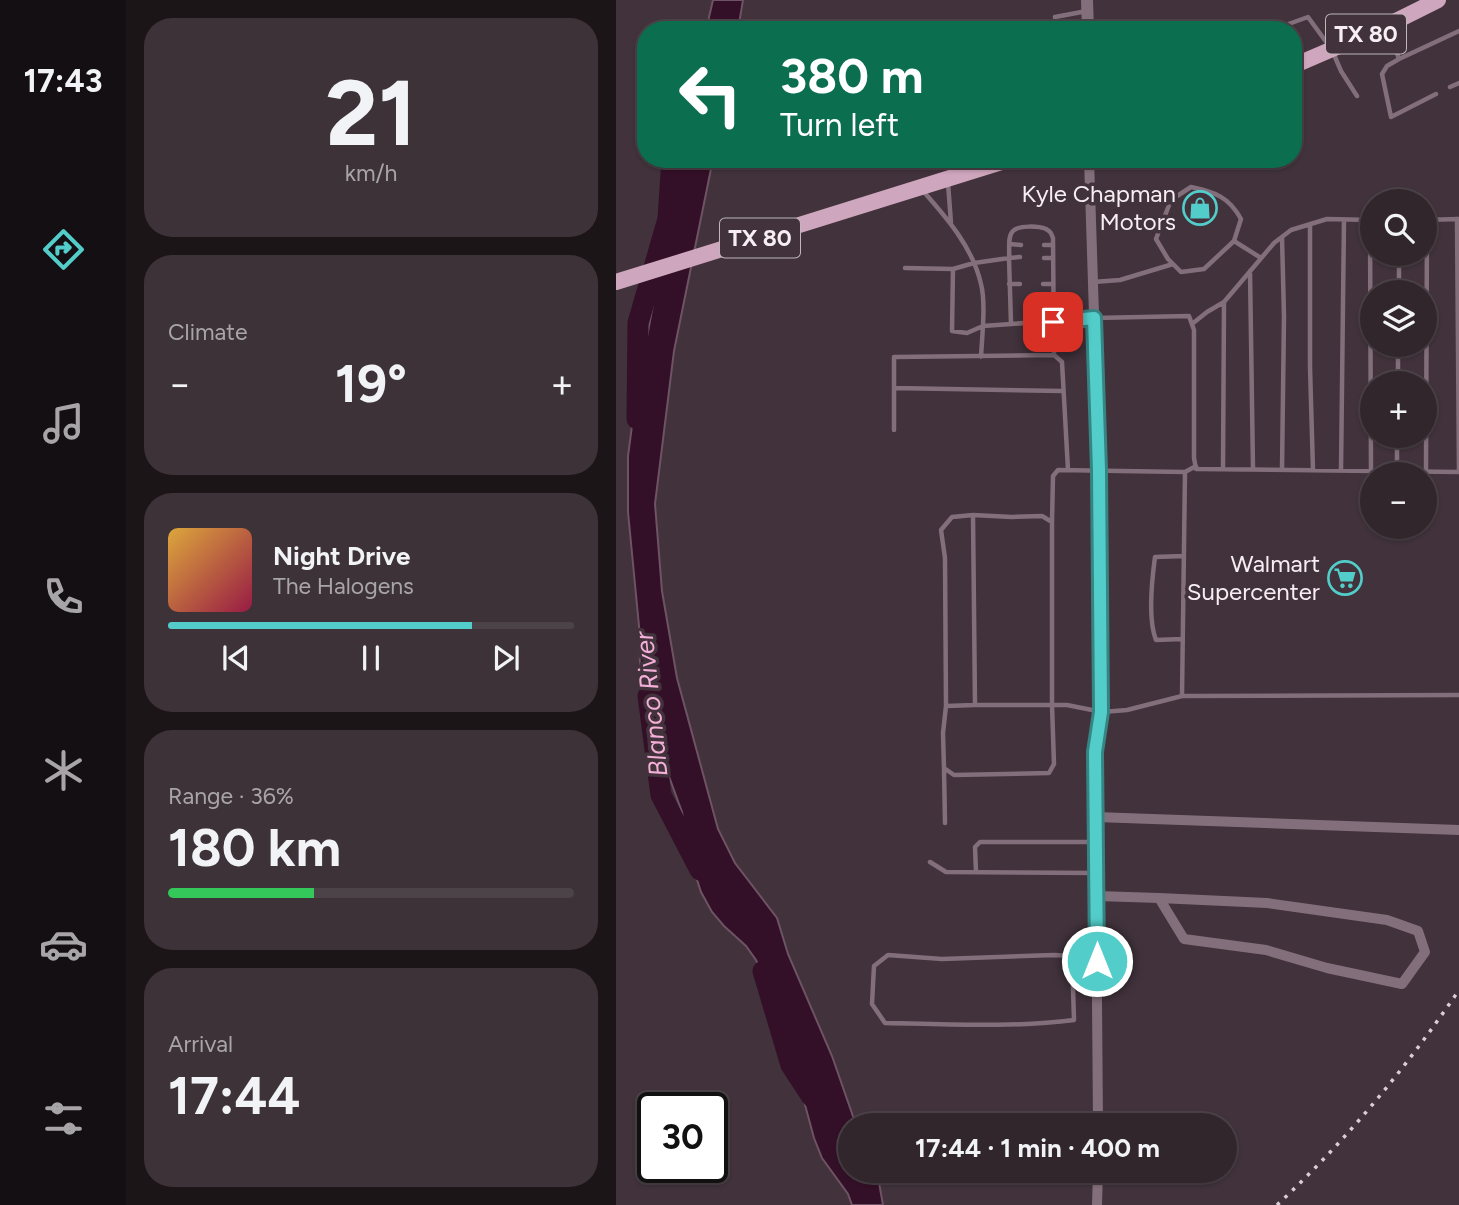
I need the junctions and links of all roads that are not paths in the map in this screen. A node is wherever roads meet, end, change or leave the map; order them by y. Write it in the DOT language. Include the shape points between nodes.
graph roads {
  1 [pos="1438,0"];
  2 [pos="1087,6"];
  3 [pos="1056,21"];
  4 [pos="1297,21"];
  5 [pos="1388,25"];
  6 [pos="1459,31"];
  7 [pos="1332,50"];
  8 [pos="1399,59"];
  9 [pos="1302,62"];
  10 [pos="1459,83"];
  11 [pos="1450,87"];
  12 [pos="1436,94"];
  13 [pos="1357,96"];
  14 [pos="980,168"];
  15 [pos="1089,168"];
  16 [pos="948,179"];
  17 [pos="920,188"];
  18 [pos="1458,219"];
  19 [pos="1344,220"];
  20 [pos="1360,220"];
  21 [pos="1437,220"];
  22 [pos="951,224"];
  23 [pos="1310,224"];
  24 [pos="1283,237"];
  25 [pos="1234,241"];
  26 [pos="1010,244"];
  27 [pos="1053,244"];
  28 [pos="1021,245"];
  29 [pos="1044,245"];
  30 [pos="1020,257"];
  31 [pos="1009,258"];
  32 [pos="1044,258"];
  33 [pos="1053,258"];
  34 [pos="1261,258"];
  35 [pos="974,263"];
  36 [pos="1173,264"];
  37 [pos="1371,266"];
  38 [pos="1426,266"];
  39 [pos="905,268"];
  40 [pos="953,270"];
  41 [pos="1250,270"];
  42 [pos="616,282"];
  43 [pos="1093,282"];
  44 [pos="1009,284"];
  45 [pos="1020,284"];
  46 [pos="1043,284"];
  47 [pos="1053,284"];
  48 [pos="1010,300"];
  49 [pos="1020,300"];
  50 [pos="1043,301"];
  51 [pos="1052,301"];
  52 [pos="1224,302"];
  53 [pos="1094,318"];
  54 [pos="1053,322"];
  55 [pos="1011,324"];
  56 [pos="1192,324"];
  57 [pos="983,327"];
  58 [pos="1054,355"];
  59 [pos="981,356"];
  60 [pos="894,388"];
  61 [pos="1063,391"];
  62 [pos="894,430"];
  63 [pos="1371,462"];
  64 [pos="1426,462"];
  65 [pos="1196,466"];
  66 [pos="1223,469"];
  67 [pos="1253,469"];
  68 [pos="1068,470"];
  69 [pos="1099,470"];
  70 [pos="1282,470"];
  71 [pos="1312,470"];
  72 [pos="1340,470"];
  73 [pos="1360,470"];
  74 [pos="1437,471"];
  75 [pos="1185,472"];
  76 [pos="1459,472"];
  77 [pos="974,515"];
  78 [pos="1052,522"];
  79 [pos="1184,556"];
  80 [pos="1182,639"];
  81 [pos="1459,695"];
  82 [pos="1182,696"];
  83 [pos="975,705"];
  84 [pos="1052,705"];
  85 [pos="946,706"];
  86 [pos="1101,712"];
  87 [pos="944,768"];
  88 [pos="1097,817"];
  89 [pos="945,823"];
  90 [pos="1459,830"];
  91 [pos="1097,842"];
  92 [pos="930,862"];
  93 [pos="976,872"];
  94 [pos="1097,873"];
  95 [pos="1097,896"];
  96 [pos="1158,898"];
  97 [pos="1072,956"];
  98 [pos="1097,961"];
  99 [pos="1098,1113"];
  100 [pos="1098,1183"];
  101 [pos="1097,1205"];
  1 -- 5 [label="main road, TX 80"];
  2 -- 3 [label="lane" via="1055,17"];
  4 -- 7 [label="lane" via="1308,17"];
  5 -- 7 [label="main road, TX 80"];
  5 -- 8 [label="lane"];
  6 -- 8 [label="lane"];
  7 -- 9 [label="main road, TX 80"];
  7 -- 13 [label="lane"];
  8 -- 12 [label="lane" via="1382,74 1391,117"];
  10 -- 11 [label="lane"];
  14 -- 16 [label="main road, TX 80"];
  15 -- 43 [label="street"];
  16 -- 17 [label="main road, TX 80"];
  16 -- 22 [label="lane"];
  17 -- 22 [label="lane"];
  17 -- 42 [label="main road, TX 80"];
  18 -- 21 [label="lane"];
  18 -- 76 [label="lane"];
  19 -- 20 [label="lane"];
  19 -- 23 [label="lane"];
  19 -- 72 [label="lane"];
  22 -- 35 [label="lane"];
  23 -- 24 [label="lane"];
  23 -- 71 [label="lane"];
  24 -- 34 [label="lane"];
  24 -- 70 [label="lane"];
  25 -- 34 [label="lane"];
  25 -- 36 [label="lane" via="1204,269 1181,272"];
  25 -- 36 [label="lane" via="1241,219 1234,207 1214,192 1191,187 1171,200 1156,239"];
  26 -- 27 [label="lane" via="1010,234 1019,227 1044,228"];
  26 -- 28 [label="lane"];
  26 -- 31 [label="lane"];
  27 -- 29 [label="lane"];
  27 -- 33 [label="lane"];
  30 -- 31 [label="lane"];
  31 -- 35 [label="lane"];
  31 -- 44 [label="lane"];
  32 -- 33 [label="lane"];
  33 -- 47 [label="lane"];
  34 -- 41 [label="lane"];
  35 -- 40 [label="lane"];
  35 -- 57 [label="lane" via="982,286"];
  36 -- 43 [label="lane" via="1120,280"];
  37 -- 63 [label="lane"];
  38 -- 64 [label="lane"];
  39 -- 40 [label="lane"];
  40 -- 57 [label="lane" via="952,331 967,333"];
  41 -- 52 [label="lane"];
  41 -- 67 [label="lane"];
  43 -- 53 [label="street"];
  44 -- 45 [label="lane"];
  44 -- 48 [label="lane"];
  46 -- 47 [label="lane"];
  47 -- 51 [label="lane"];
  48 -- 49 [label="lane"];
  48 -- 55 [label="lane"];
  50 -- 51 [label="lane"];
  51 -- 54 [label="lane"];
  52 -- 56 [label="lane"];
  52 -- 66 [label="lane"];
  53 -- 54 [label="lane"];
  53 -- 56 [label="lane" via="1189,316"];
  53 -- 69 [label="street"];
  54 -- 55 [label="lane"];
  54 -- 58 [label="lane"];
  55 -- 57 [label="lane"];
  56 -- 65 [label="lane"];
  57 -- 59 [label="lane"];
  58 -- 59 [label="lane"];
  58 -- 61 [label="lane" via="1062,362"];
  59 -- 60 [label="lane" via="894,357"];
  60 -- 61 [label="lane"];
  60 -- 62 [label="lane"];
  61 -- 68 [label="lane"];
  65 -- 66 [label="lane"];
  65 -- 75 [label="lane"];
  66 -- 67 [label="lane"];
  67 -- 70 [label="lane"];
  68 -- 69 [label="lane"];
  68 -- 78 [label="lane" via="1058,470 1053,476"];
  69 -- 75 [label="lane"];
  69 -- 86 [label="street"];
  70 -- 71 [label="lane"];
  71 -- 72 [label="lane"];
  72 -- 73 [label="lane"];
  74 -- 76 [label="lane"];
  75 -- 79 [label="lane"];
  77 -- 78 [label="lane" via="1042,516"];
  77 -- 83 [label="lane"];
  77 -- 85 [label="lane" via="952,517 940,530 945,558"];
  78 -- 84 [label="lane"];
  79 -- 80 [label="lane"];
  79 -- 80 [label="lane" via="1156,557 1152,579 1156,640"];
  80 -- 82 [label="lane"];
  81 -- 82 [label="lane"];
  82 -- 86 [label="lane"];
  83 -- 84 [label="lane"];
  83 -- 85 [label="lane"];
  84 -- 86 [label="lane"];
  84 -- 87 [label="lane" via="1054,759 1049,774 954,775"];
  85 -- 87 [label="lane"];
  86 -- 88 [label="street" via="1095,752"];
  87 -- 89 [label="lane"];
  88 -- 90 [label="street"];
  88 -- 91 [label="street"];
  91 -- 93 [label="lane" via="980,842 975,847"];
  91 -- 94 [label="street"];
  92 -- 93 [label="lane" via="946,872"];
  93 -- 94 [label="lane"];
  94 -- 95 [label="street"];
  95 -- 96 [label="street"];
  95 -- 98 [label="street"];
  96 -- 96 [label="street" via="1184,939 1266,950 1402,984 1425,952 1418,931 1387,920 1267,903"];
  97 -- 97 [label="lane" via="942,959 888,955 874,966 872,1004 885,1023 1047,1024 1074,1020"];
  97 -- 98 [label="lane"];
  98 -- 99 [label="street"];
  100 -- 101 [label="street"];
}
